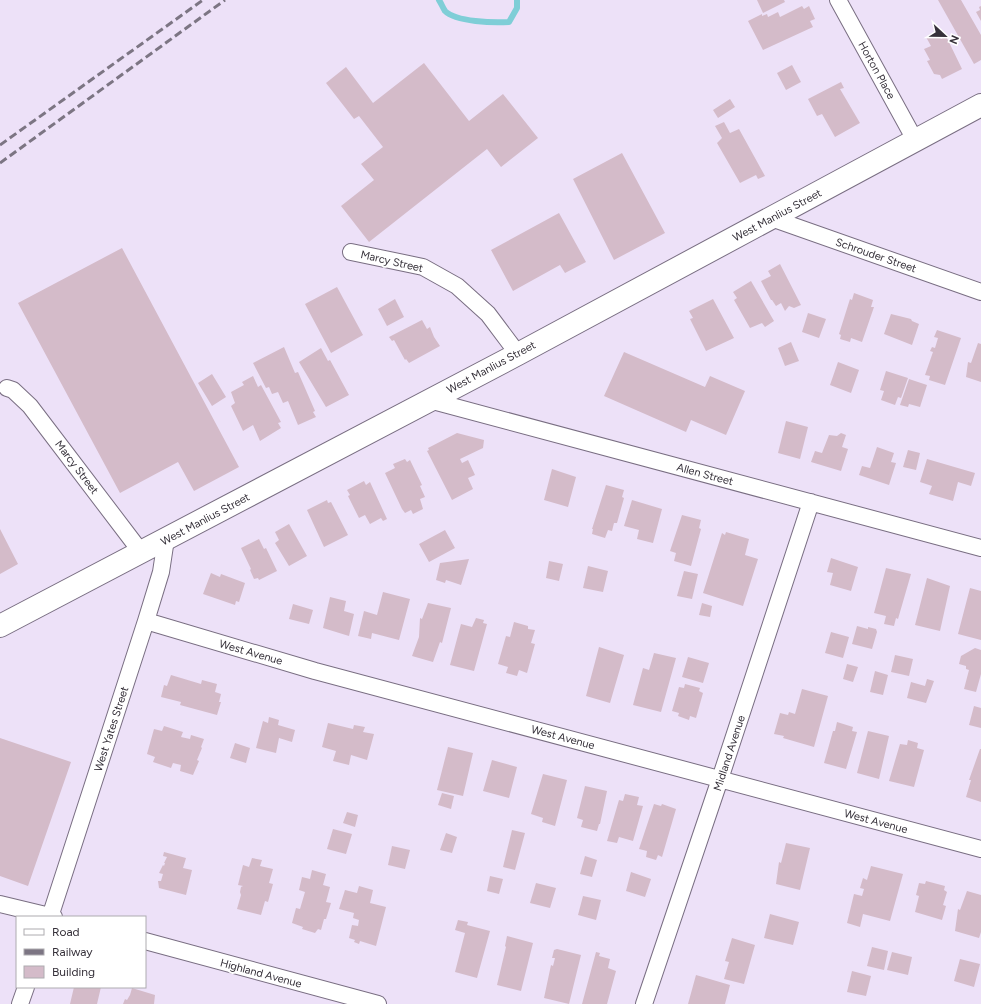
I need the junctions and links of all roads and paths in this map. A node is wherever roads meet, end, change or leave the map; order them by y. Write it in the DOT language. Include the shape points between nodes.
graph roads {
  1 [pos="838,0"];
  2 [pos="981,105"];
  3 [pos="915,140"];
  4 [pos="771,218"];
  5 [pos="351,252"];
  6 [pos="981,292"];
  7 [pos="518,354"];
  8 [pos="7,388"];
  9 [pos="429,400"];
  10 [pos="811,502"];
  11 [pos="166,539"];
  12 [pos="981,548"];
  13 [pos="141,552"];
  14 [pos="146,621"];
  15 [pos="0,626"];
  16 [pos="720,779"];
  17 [pos="981,849"];
  18 [pos="0,904"];
  19 [pos="48,916"];
  20 [pos="52,916"];
  21 [pos="146,941"];
  22 [pos="26,988"];
  23 [pos="20,1004"];
  24 [pos="378,1004"];
  25 [pos="644,1004"];
  1 -- 3 [label="street, Horton Place"];
  2 -- 3 [label="main road, West Manlius Street"];
  3 -- 4 [label="main road, West Manlius Street"];
  4 -- 6 [label="street, Schrouder Street"];
  4 -- 7 [label="main road, West Manlius Street"];
  5 -- 7 [label="street, Marcy Street" via="423,267 456,286 488,314"];
  7 -- 9 [label="main road, West Manlius Street"];
  8 -- 13 [label="street, Marcy Street" via="13,390 30,406"];
  9 -- 10 [label="street, Allen Street"];
  9 -- 11 [label="main road, West Manlius Street"];
  10 -- 12 [label="street, Allen Street"];
  10 -- 16 [label="street, Midland Avenue"];
  11 -- 13 [label="main road, West Manlius Street"];
  11 -- 14 [label="street, West Yates Street" via="161,572"];
  13 -- 15 [label="main road, West Manlius Street"];
  14 -- 16 [label="street, West Avenue" via="323,673"];
  14 -- 20 [label="street, West Yates Street"];
  16 -- 17 [label="street, West Avenue"];
  16 -- 25 [label="street, Midland Avenue"];
  18 -- 19 [label="street"];
  21 -- 24 [label="street, Highland Avenue"];
  22 -- 23 [label="street"];
}
